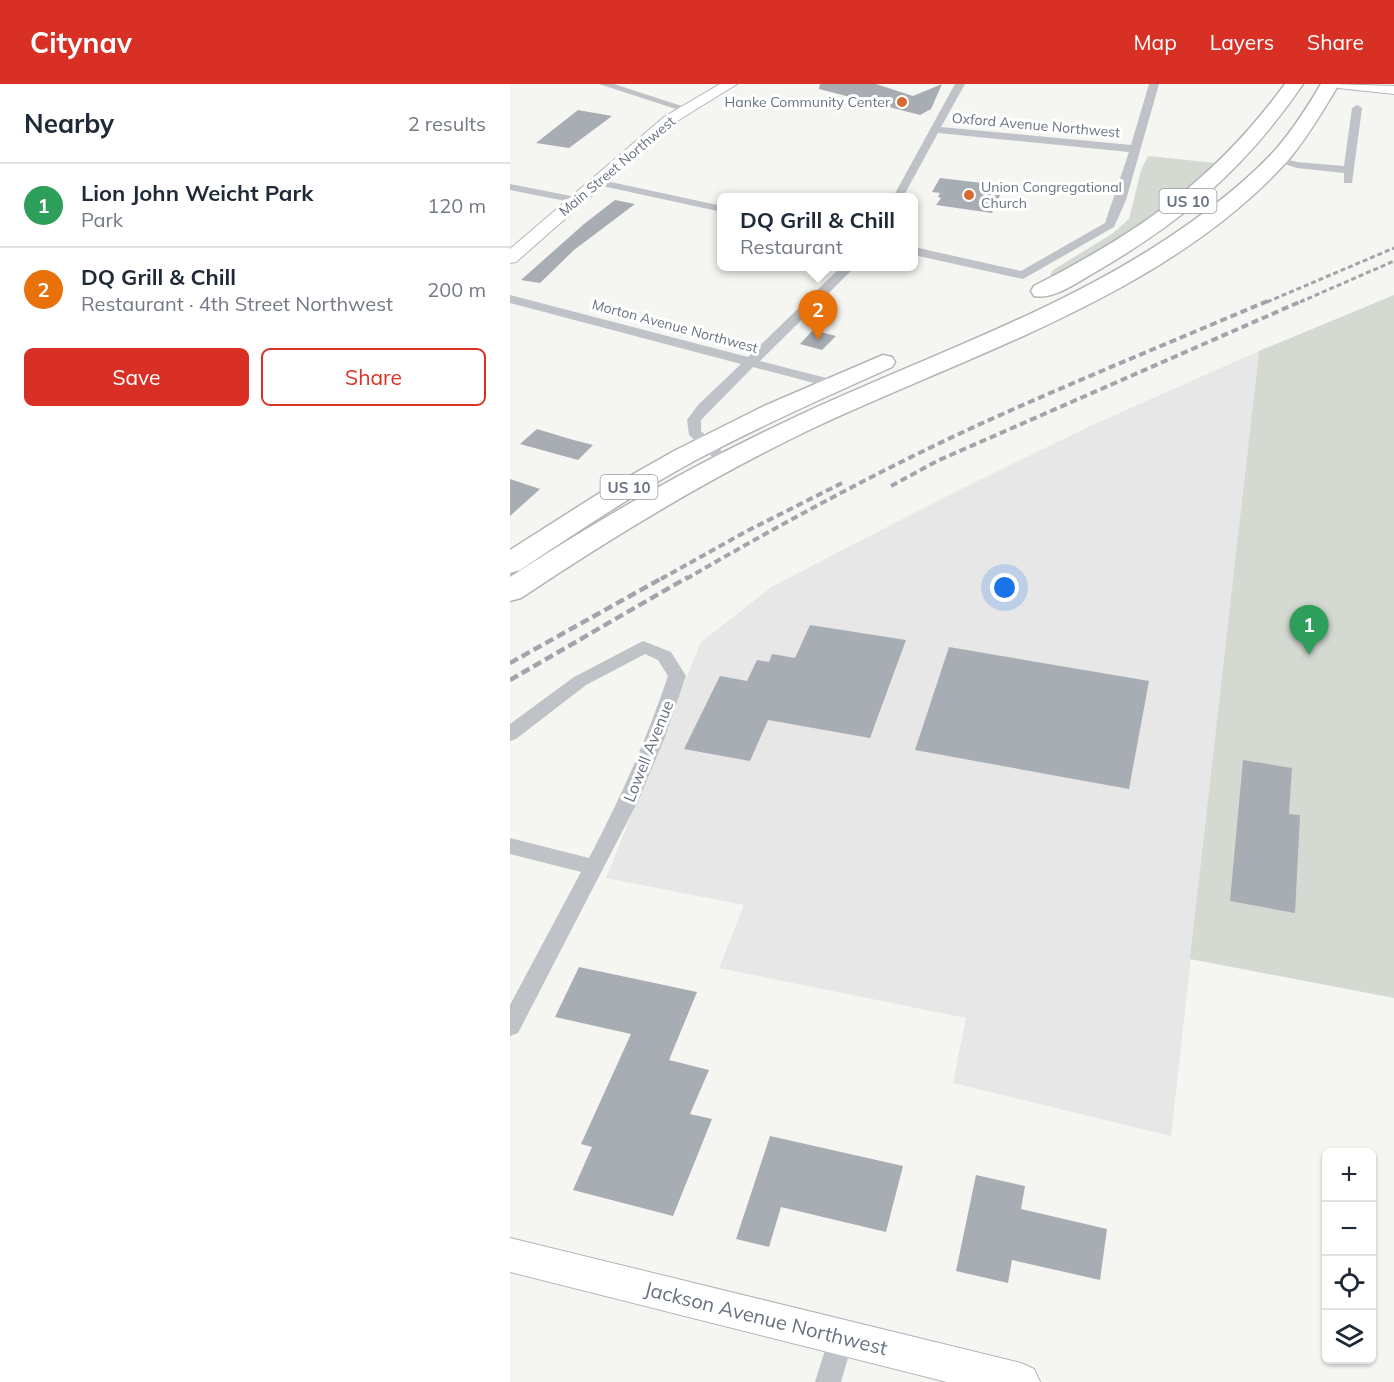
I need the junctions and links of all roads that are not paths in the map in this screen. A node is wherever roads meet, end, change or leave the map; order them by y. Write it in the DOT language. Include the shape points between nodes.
graph roads {
  1 [pos="604,84"];
  2 [pos="730,84"];
  3 [pos="960,84"];
  4 [pos="1154,84"];
  5 [pos="1294,84"];
  6 [pos="1330,84"];
  7 [pos="1338,84"];
  8 [pos="1394,90"];
  9 [pos="686,108"];
  10 [pos="1357,108"];
  11 [pos="935,130"];
  12 [pos="1135,149"];
  13 [pos="1277,160"];
  14 [pos="597,182"];
  15 [pos="510,187"];
  16 [pos="901,193"];
  17 [pos="576,200"];
  18 [pos="717,209"];
  19 [pos="918,253"];
  20 [pos="510,258"];
  21 [pos="846,271"];
  22 [pos="510,299"];
  23 [pos="1019,303"];
  24 [pos="900,355"];
  25 [pos="750,361"];
  26 [pos="833,384"];
  27 [pos="716,452"];
  28 [pos="510,563"];
  29 [pos="510,591"];
  30 [pos="510,734"];
  31 [pos="510,846"];
  32 [pos="592,867"];
  33 [pos="510,1026"];
  34 [pos="510,1255"];
  35 [pos="841,1337"];
  36 [pos="828,1382"];
  37 [pos="1021,1382"];
  1 -- 9 [label="street"];
  2 -- 9 [label="street, Main Street Northwest"];
  3 -- 11 [label="street"];
  4 -- 12 [label="street"];
  5 -- 23 [label="highway, US 10" via="1248,146 1207,186 1152,228"];
  6 -- 13 [label="highway, US 10" via="1311,118"];
  7 -- 8 [label="street"];
  9 -- 14 [label="street, Main Street Northwest"];
  10 -- 13 [label="street" via="1349,176"];
  11 -- 12 [label="street, Oxford Avenue Northwest"];
  11 -- 16 [label="street"];
  12 -- 19 [label="street" via="1110,225 1023,275"];
  13 -- 27 [label="highway, US 10" via="1214,216 1173,246 1106,284 885,386"];
  14 -- 17 [label="street, Main Street Northwest"];
  14 -- 18 [label="street"];
  15 -- 17 [label="street"];
  17 -- 20 [label="street, Main Street Northwest"];
  21 -- 25 [label="street"];
  22 -- 25 [label="street, Morton Avenue Northwest"];
  24 -- 26 [label="highway, US 10"];
  25 -- 26 [label="street, Morton Avenue Northwest"];
  25 -- 27 [label="street" via="694,420 694,432"];
  26 -- 27 [label="highway, US 10"];
  27 -- 28 [label="highway, US 10" via="613,497"];
  27 -- 29 [label="highway, US 10" via="656,499"];
  30 -- 32 [label="street, Lowell Avenue" via="580,681 643,647 671,660 677,676 656,737 630,799"];
  31 -- 32 [label="street"];
  32 -- 33 [label="street, Lowell Avenue"];
  34 -- 35 [label="street, Jackson Avenue Northwest"];
  35 -- 36 [label="street"];
  35 -- 37 [label="street, Jackson Avenue Northwest"];
}
